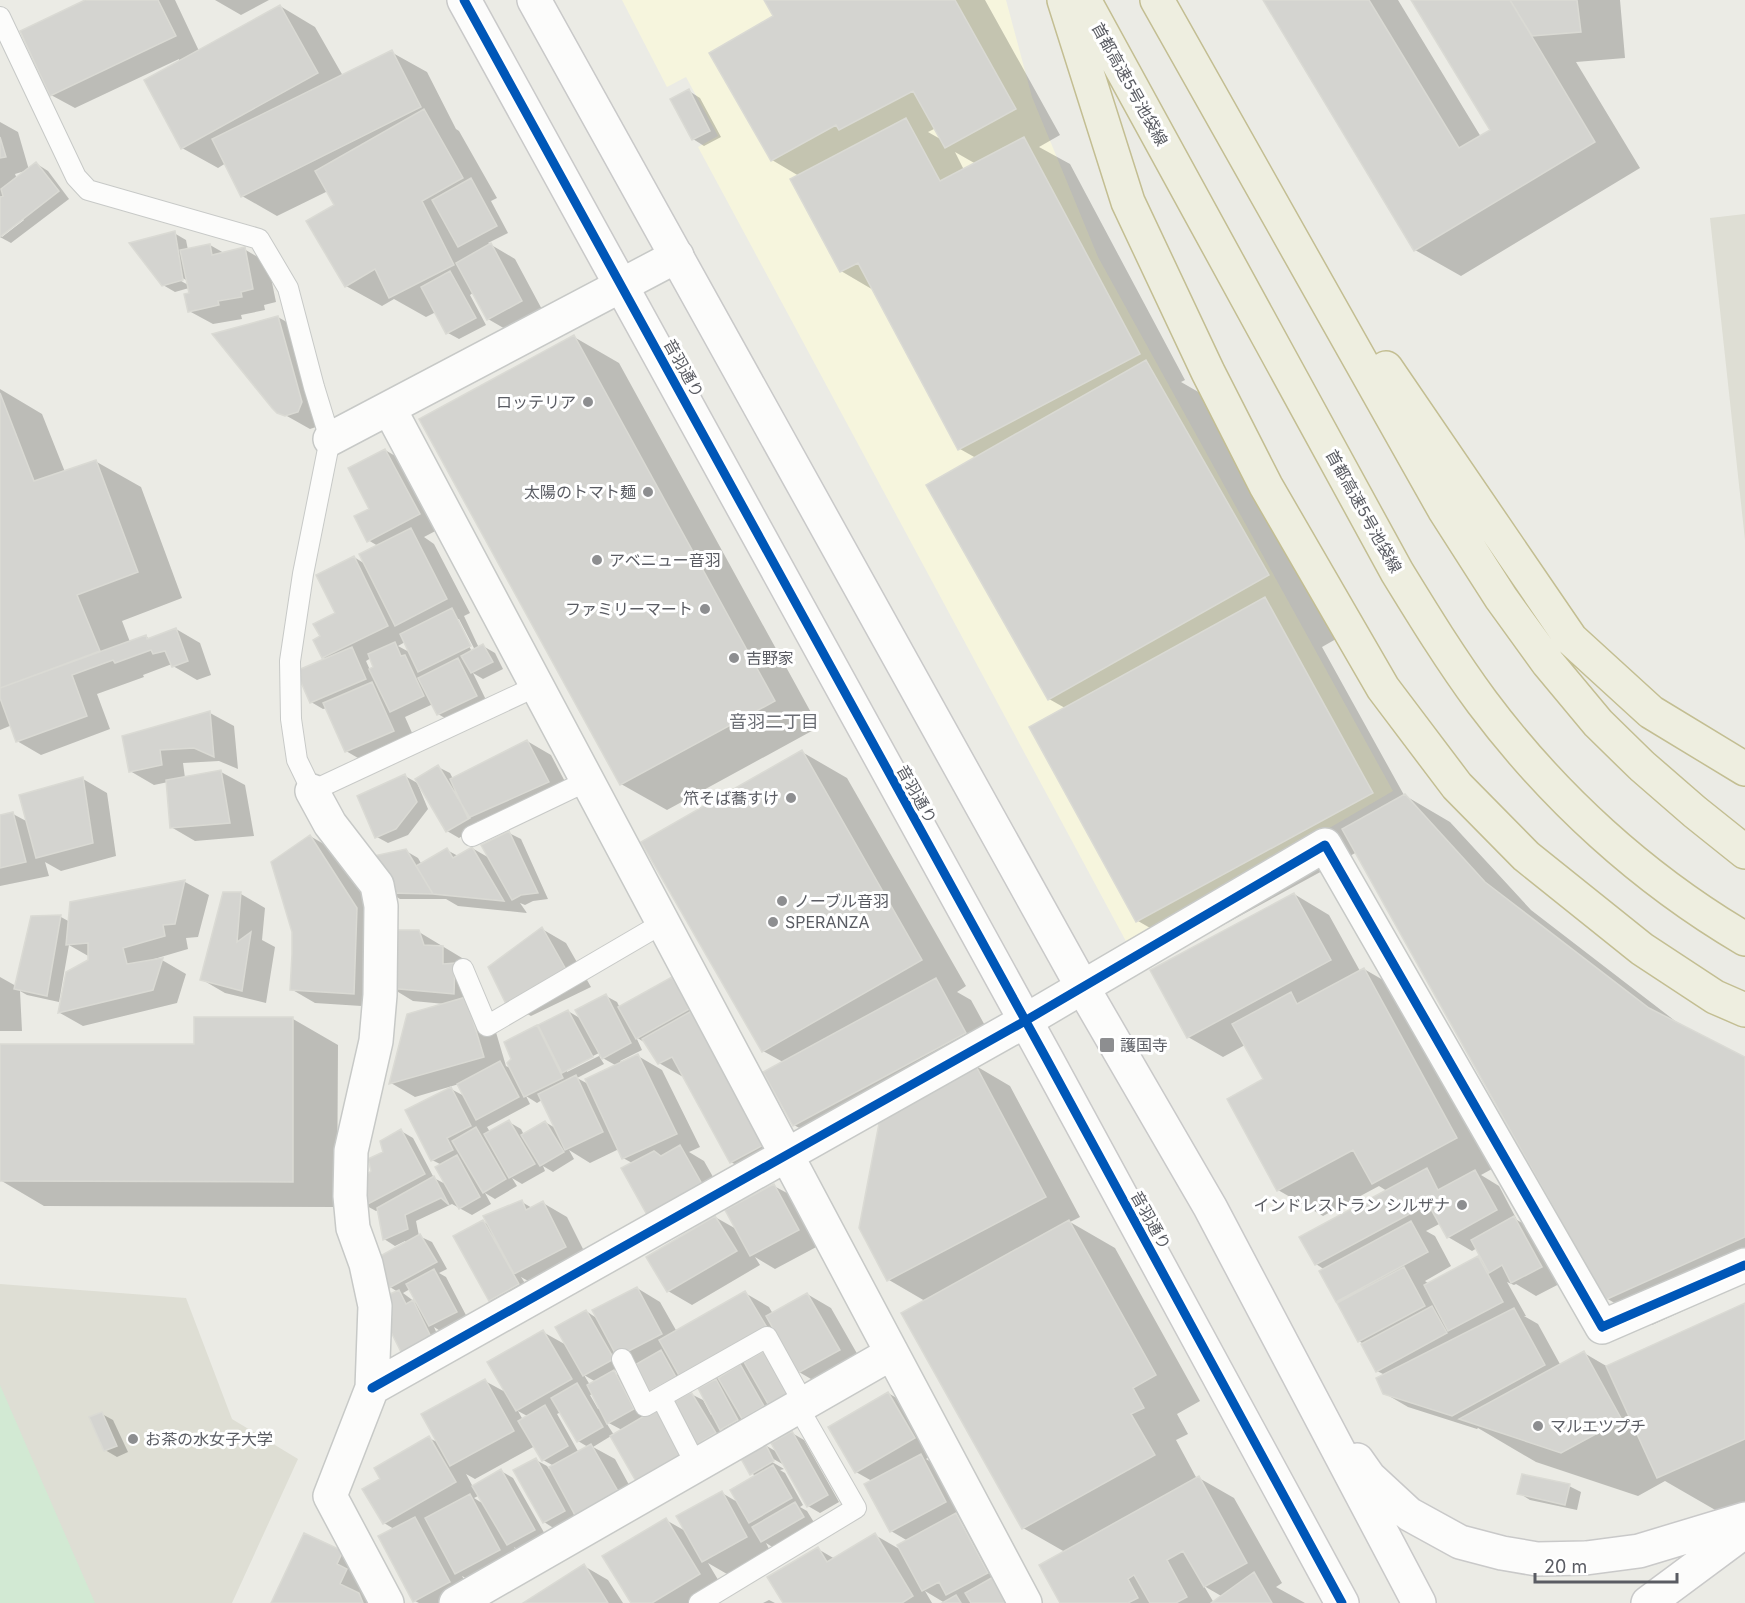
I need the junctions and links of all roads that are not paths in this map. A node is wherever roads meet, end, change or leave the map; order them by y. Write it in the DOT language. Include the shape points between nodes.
graph roads {
  1 [pos="464,0"];
  2 [pos="534,0"];
  3 [pos="1064,0"];
  4 [pos="1084,0"];
  5 [pos="1156,0"];
  6 [pos="0,17"];
  7 [pos="1251,168"];
  8 [pos="677,256"];
  9 [pos="622,285"];
  10 [pos="389,408"];
  11 [pos="330,439"];
  12 [pos="537,686"];
  13 [pos="1745,769"];
  14 [pos="588,781"];
  15 [pos="312,792"];
  16 [pos="472,836"];
  17 [pos="1745,852"];
  18 [pos="663,923"];
  19 [pos="1745,939"];
  20 [pos="463,969"];
  21 [pos="1083,988"];
  22 [pos="1745,1010"];
  23 [pos="1025,1021"];
  24 [pos="787,1156"];
  25 [pos="1745,1265"];
  26 [pos="892,1353"];
  27 [pos="622,1359"];
  28 [pos="1298,1376"];
  29 [pos="372,1388"];
  30 [pos="660,1396"];
  31 [pos="801,1406"];
  32 [pos="696,1465"];
  33 [pos="1745,1519"];
  34 [pos="1745,1531"];
  35 [pos="387,1603"];
  36 [pos="456,1603"];
  37 [pos="699,1603"];
  38 [pos="1025,1603"];
  39 [pos="1342,1603"];
  40 [pos="1419,1603"];
  41 [pos="1648,1603"];
  1 -- 9 [label="street, 音羽通り"];
  2 -- 8 [label="street"];
  3 -- 22 [label="highway" via="1128,202 1266,486 1383,688 1457,786 1526,855 1642,948 1715,997"];
  4 -- 19 [label="highway, 首都高速5号池袋線" via="1436,637 1505,730 1582,816 1647,872 1710,919"];
  5 -- 7 [label="highway"];
  6 -- 11 [label="lane" via="76,177 88,190 259,239 288,288"];
  7 -- 13 [label="highway" via="1571,639 1651,712"];
  7 -- 17 [label="highway" via="1444,509 1501,598 1598,723 1695,813"];
  8 -- 9 [label="street"];
  8 -- 21 [label="street"];
  9 -- 10 [label="street"];
  9 -- 23 [label="street, 音羽通り"];
  10 -- 11 [label="street"];
  10 -- 12 [label="street"];
  11 -- 15 [label="lane" via="290,661 291,719 297,760"];
  12 -- 14 [label="street"];
  12 -- 15 [label="lane"];
  14 -- 16 [label="lane"];
  14 -- 18 [label="street"];
  15 -- 29 [label="street" via="330,824 377,885 381,906 376,1041 351,1151 350,1185 353,1228 375,1306"];
  18 -- 20 [label="lane" via="487,1026"];
  18 -- 24 [label="street"];
  21 -- 23 [label="street"];
  21 -- 25 [label="street" via="1325,845 1602,1327"];
  21 -- 28 [label="street" via="1210,1207"];
  23 -- 24 [label="street"];
  23 -- 39 [label="street, 音羽通り"];
  24 -- 26 [label="street"];
  24 -- 29 [label="street"];
  26 -- 31 [label="street"];
  26 -- 38 [label="street"];
  27 -- 30 [label="lane" via="645,1406"];
  28 -- 33 [label="street" via="1369,1477 1409,1515 1460,1542 1537,1559 1586,1558 1639,1551"];
  28 -- 40 [label="street"];
  29 -- 35 [label="street" via="330,1496"];
  30 -- 31 [label="lane" via="767,1337"];
  30 -- 32 [label="lane"];
  31 -- 32 [label="street"];
  31 -- 37 [label="lane" via="856,1508"];
  32 -- 36 [label="street"];
  34 -- 41 [label="street"];
}
